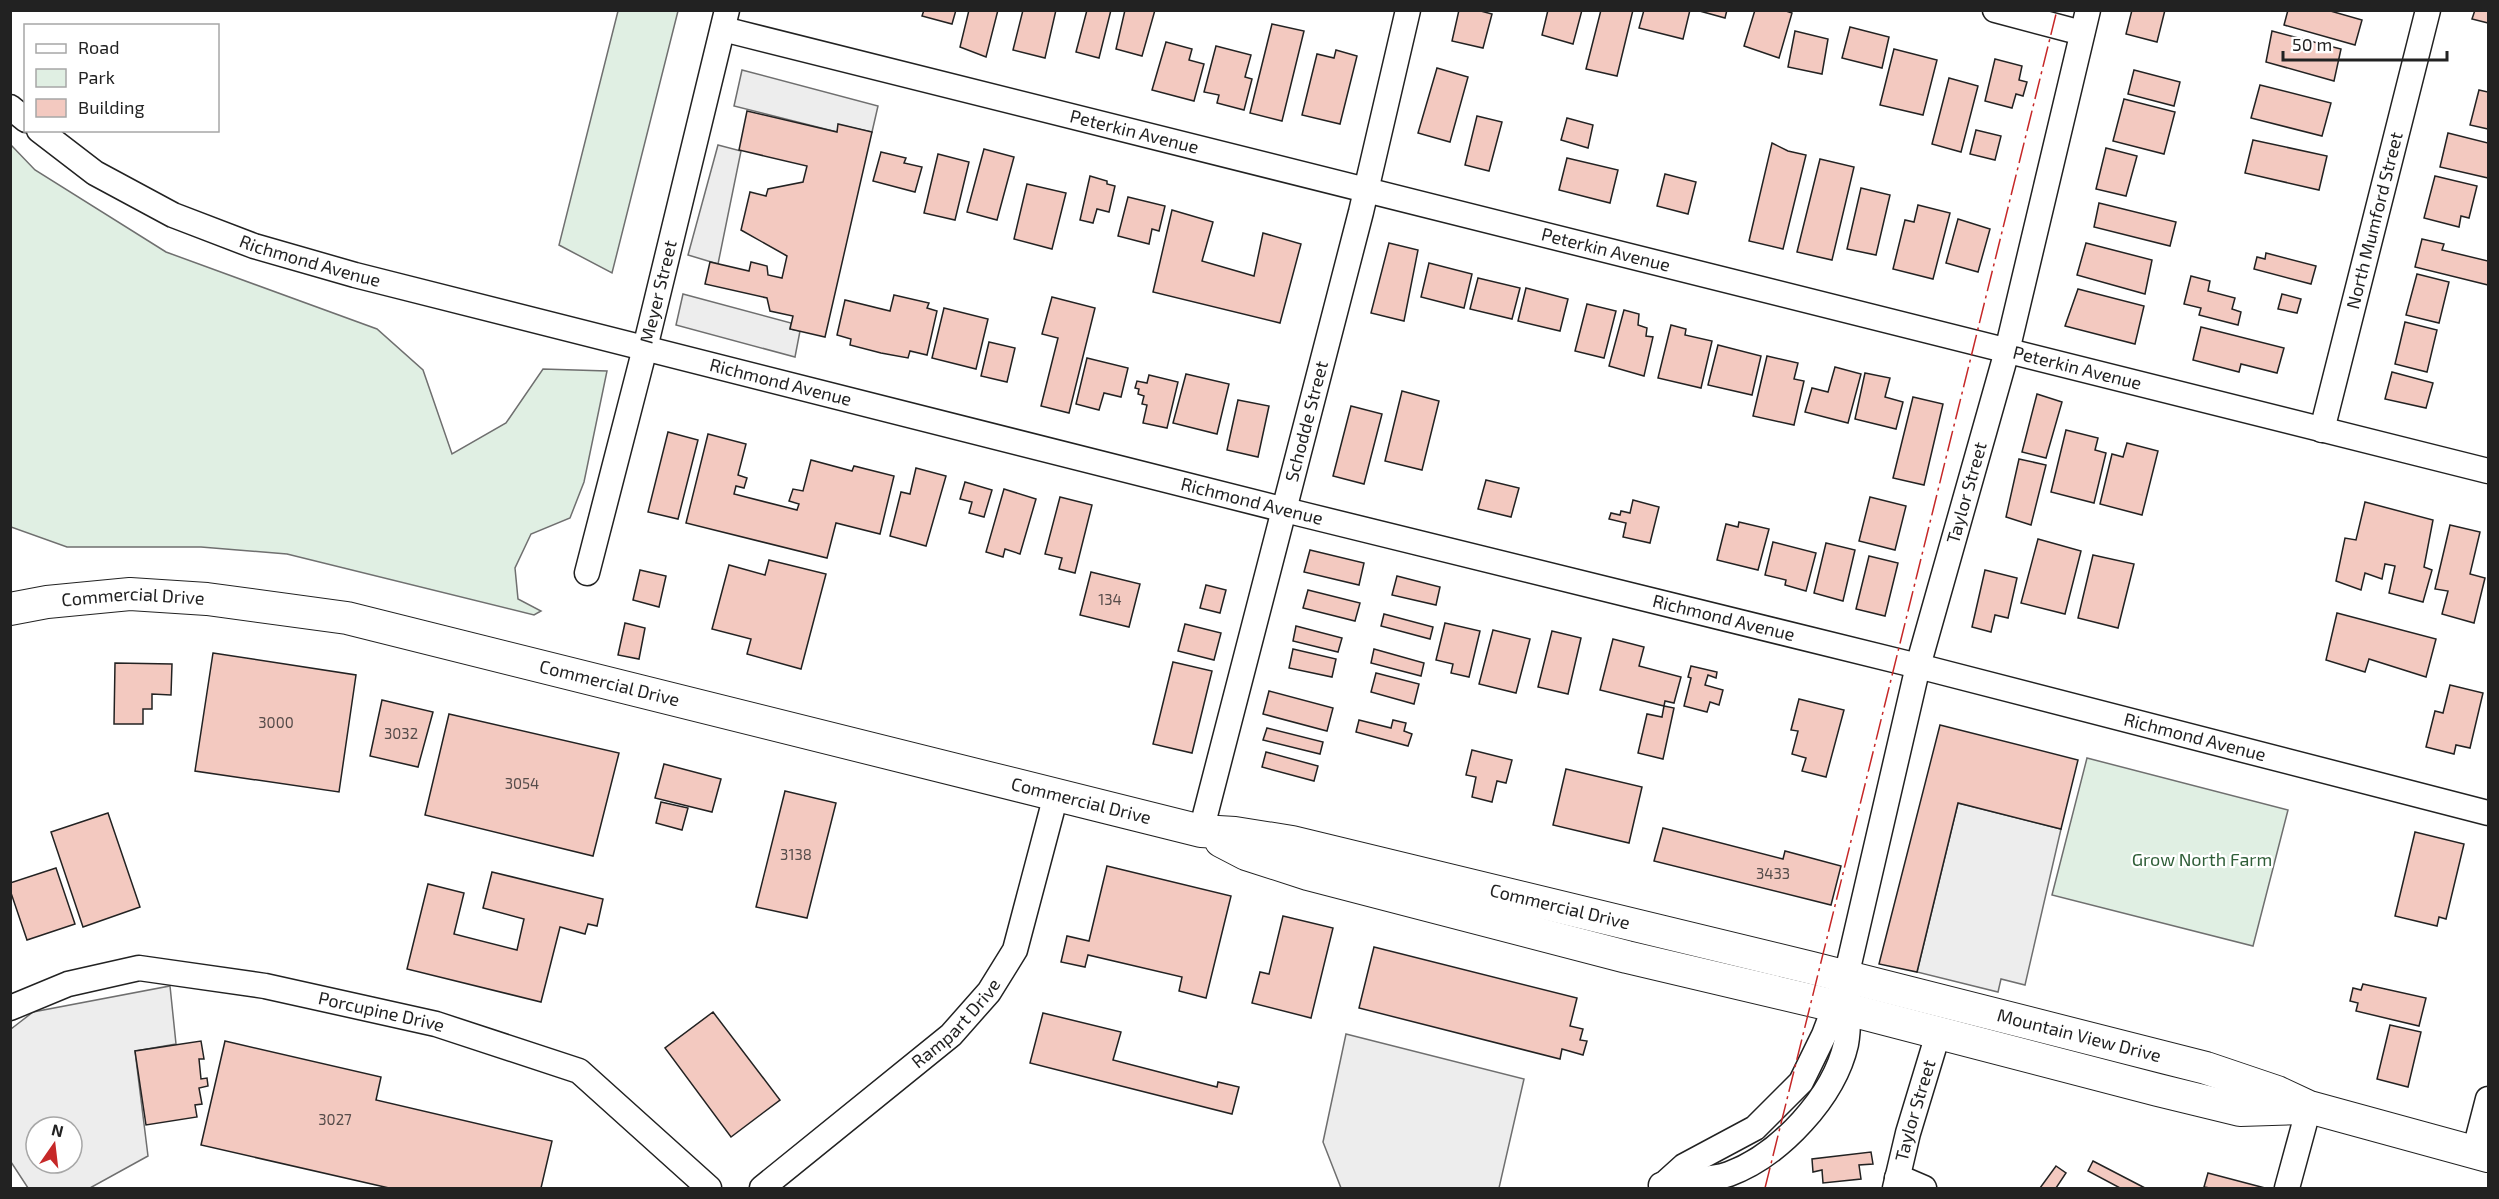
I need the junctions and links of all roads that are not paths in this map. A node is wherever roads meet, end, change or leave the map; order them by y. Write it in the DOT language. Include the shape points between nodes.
graph roads {
  1 [pos="1408,10"];
  2 [pos="1995,10"];
  3 [pos="2427,10"];
  4 [pos="725,20"];
  5 [pos="2085,22"];
  6 [pos="10,107"];
  7 [pos="24,118"];
  8 [pos="42,132"];
  9 [pos="1366,191"];
  10 [pos="645,348"];
  11 [pos="2007,351"];
  12 [pos="2322,430"];
  13 [pos="2488,471"];
  14 [pos="1285,510"];
  15 [pos="587,573"];
  16 [pos="10,609"];
  17 [pos="1918,666"];
  18 [pos="1056,795"];
  19 [pos="2488,813"];
  20 [pos="1201,831"];
  21 [pos="1846,976"];
  22 [pos="10,1008"];
  23 [pos="1842,1008"];
  24 [pos="1938,1034"];
  25 [pos="2488,1099"];
  26 [pos="2309,1107"];
  27 [pos="2481,1154"];
  28 [pos="1896,1183"];
  29 [pos="1658,1186"];
  30 [pos="709,1188"];
  31 [pos="762,1188"];
  32 [pos="1924,1188"];
  33 [pos="2287,1188"];
  1 -- 9 [label="street, Schodde Street"];
  2 -- 5 [label="street"];
  3 -- 12 [label="street, North Mumford Street"];
  4 -- 9 [label="street, Peterkin Avenue"];
  4 -- 10 [label="street, Meyer Street"];
  5 -- 11 [label="street, Taylor Street"];
  6 -- 7 [label="street"];
  8 -- 10 [label="street, Richmond Avenue" via="96,174 173,215 254,246"];
  9 -- 11 [label="street, Peterkin Avenue"];
  9 -- 14 [label="street, Schodde Street"];
  10 -- 14 [label="street, Richmond Avenue"];
  10 -- 15 [label="street, Meyer Street"];
  11 -- 12 [label="street, Peterkin Avenue"];
  11 -- 17 [label="street, Taylor Street"];
  12 -- 13 [label="street, Peterkin Avenue"];
  14 -- 17 [label="street, Richmond Avenue"];
  14 -- 20 [label="street, Schodde Street"];
  16 -- 18 [label="main road, Commercial Drive" via="130,594 207,599 347,618"];
  17 -- 19 [label="street, Richmond Avenue"];
  17 -- 21 [label="street, Taylor Street"];
  18 -- 20 [label="main road, Commercial Drive"];
  18 -- 31 [label="street, Rampart Drive" via="1015,950 989,992 951,1035"];
  20 -- 21 [label="main road, Commercial Drive" via="1292,842"];
  20 -- 23 [label="main road, Commercial Drive" via="1246,854 1308,874"];
  21 -- 23 [label="street"];
  21 -- 26 [label="main road, Mountain View Drive" via="2206,1068"];
  22 -- 30 [label="street, Porcupine Drive" via="68,984 139,968 265,986 435,1024 579,1071"];
  23 -- 24 [label="main road, Mountain View Drive"];
  23 -- 29 [label="street" via="1802,1082 1773,1113 1755,1128 1684,1166"];
  24 -- 26 [label="main road, Mountain View Drive" via="2240,1110"];
  24 -- 28 [label="street, Taylor Street"];
  25 -- 27 [label="street"];
  26 -- 27 [label="main road, Mountain View Drive"];
  26 -- 33 [label="street"];
  28 -- 32 [label="street" via="1903,1179"];
}
